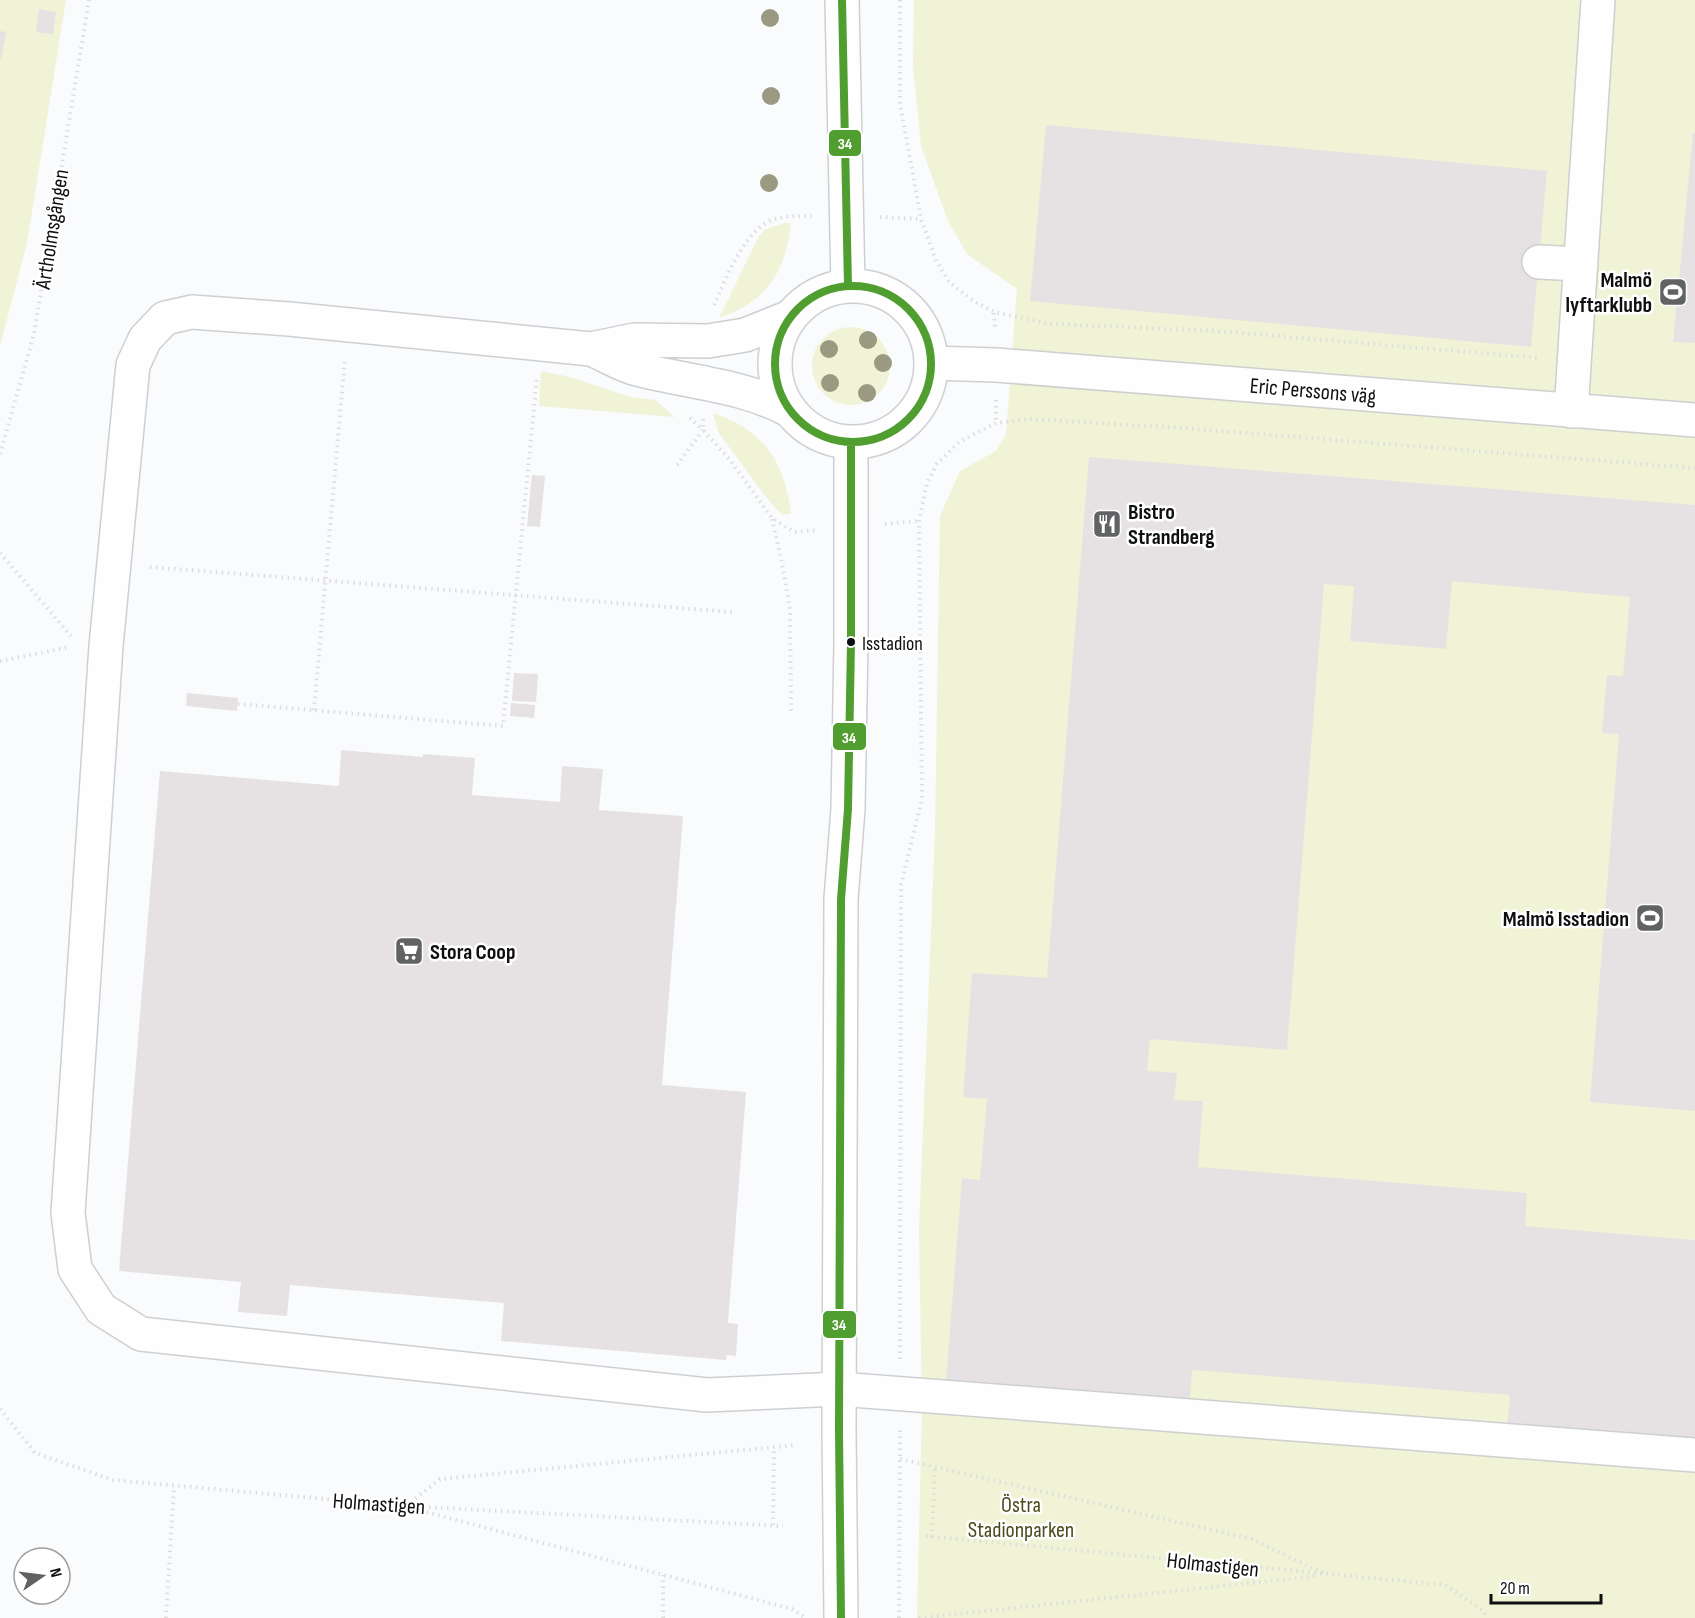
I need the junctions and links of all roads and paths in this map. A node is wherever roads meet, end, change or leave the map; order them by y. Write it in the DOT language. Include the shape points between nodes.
graph roads {
  1 [pos="89,0"];
  2 [pos="842,0"];
  3 [pos="900,0"];
  4 [pos="1598,0"];
  5 [pos="1539,262"];
  6 [pos="1581,264"];
  7 [pos="848,286"];
  8 [pos="790,317"];
  9 [pos="348,324"];
  10 [pos="540,344"];
  11 [pos="591,349"];
  12 [pos="1574,361"];
  13 [pos="931,363"];
  14 [pos="789,410"];
  15 [pos="1571,411"];
  16 [pos="1695,420"];
  17 [pos="703,430"];
  18 [pos="851,443"];
  19 [pos="0,454"];
  20 [pos="676,465"];
  21 [pos="1695,468"];
  22 [pos="772,518"];
  23 [pos="0,553"];
  24 [pos="113,565"];
  25 [pos="325,581"];
  26 [pos="515,596"];
  27 [pos="732,612"];
  28 [pos="920,641"];
  29 [pos="893,642"];
  30 [pos="92,645"];
  31 [pos="0,662"];
  32 [pos="238,704"];
  33 [pos="314,710"];
  34 [pos="791,711"];
  35 [pos="839,1389"];
  36 [pos="900,1393"];
  37 [pos="0,1409"];
  38 [pos="797,1445"];
  39 [pos="774,1447"];
  40 [pos="1695,1455"];
  41 [pos="900,1459"];
  42 [pos="934,1467"];
  43 [pos="174,1486"];
  44 [pos="405,1506"];
  45 [pos="773,1525"];
  46 [pos="783,1526"];
  47 [pos="926,1536"];
  48 [pos="932,1537"];
  49 [pos="663,1575"];
  50 [pos="1328,1575"];
  51 [pos="166,1618"];
  52 [pos="663,1618"];
  53 [pos="807,1618"];
  54 [pos="841,1618"];
  55 [pos="899,1618"];
  56 [pos="919,1618"];
  57 [pos="1485,1618"];
  1 -- 19 [label="path, Ärtholmsgången" via="34,334"];
  2 -- 7 [label="main road"];
  3 -- 12 [label="path" via="900,104 921,219 928,243 948,282 975,302 994,312 1051,324 1216,331"];
  4 -- 6 [label="main road"];
  5 -- 6 [label="main road"];
  6 -- 12 [label="main road"];
  7 -- 8 [label="main road" via="806,301"];
  7 -- 13 [label="main road" via="872,288 894,298 913,314 925,336"];
  8 -- 11 [label="main road" via="745,335 708,341 634,340"];
  8 -- 14 [label="main road" via="780,336 774,362 780,394"];
  9 -- 10 [label="main road"];
  9 -- 24 [label="main road" via="192,312 165,318 145,339 133,365"];
  9 -- 25 [label="path"];
  10 -- 11 [label="main road"];
  10 -- 26 [label="path"];
  11 -- 14 [label="main road" via="635,368 745,392"];
  12 -- 15 [label="main road"];
  13 -- 15 [label="main road, Eric Perssons väg"];
  13 -- 18 [label="main road" via="928,385 918,409 900,428 876,439"];
  14 -- 18 [label="main road" via="816,434"];
  15 -- 16 [label="main road, Eric Perssons väg"];
  17 -- 20 [label="path"];
  18 -- 35 [label="main road" via="848,797 841,899"];
  21 -- 28 [label="path" via="1181,428 1030,419 996,423 959,442 937,464 927,483 919,521"];
  22 -- 34 [label="path" via="790,609"];
  23 -- 30 [label="path"];
  24 -- 25 [label="path"];
  24 -- 30 [label="main road"];
  25 -- 26 [label="path"];
  25 -- 33 [label="path"];
  26 -- 27 [label="path"];
  26 -- 33 [label="path" via="504,726"];
  28 -- 29 [label="path"];
  28 -- 36 [label="path" via="922,799 901,885"];
  30 -- 31 [label="path"];
  30 -- 35 [label="main road" via="68,1214 75,1269 101,1309 141,1334 707,1395"];
  32 -- 33 [label="path"];
  35 -- 36 [label="main road"];
  35 -- 54 [label="main road"];
  36 -- 40 [label="main road"];
  36 -- 41 [label="path"];
  37 -- 43 [label="path, Holmastigen" via="35,1453 113,1480"];
  38 -- 39 [label="path"];
  39 -- 44 [label="path" via="441,1479"];
  39 -- 45 [label="path"];
  41 -- 42 [label="path"];
  41 -- 55 [label="path"];
  42 -- 48 [label="path"];
  42 -- 50 [label="path" via="1252,1539"];
  43 -- 44 [label="path, Holmastigen"];
  43 -- 51 [label="path"];
  44 -- 45 [label="path, Holmastigen"];
  44 -- 49 [label="path"];
  45 -- 46 [label="path, Holmastigen"];
  47 -- 48 [label="path, Holmastigen"];
  48 -- 50 [label="path, Holmastigen"];
  49 -- 52 [label="path"];
  49 -- 53 [label="path" via="792,1609"];
  50 -- 56 [label="path"];
  50 -- 57 [label="path, Holmastigen" via="1444,1585 1484,1611"];
}
